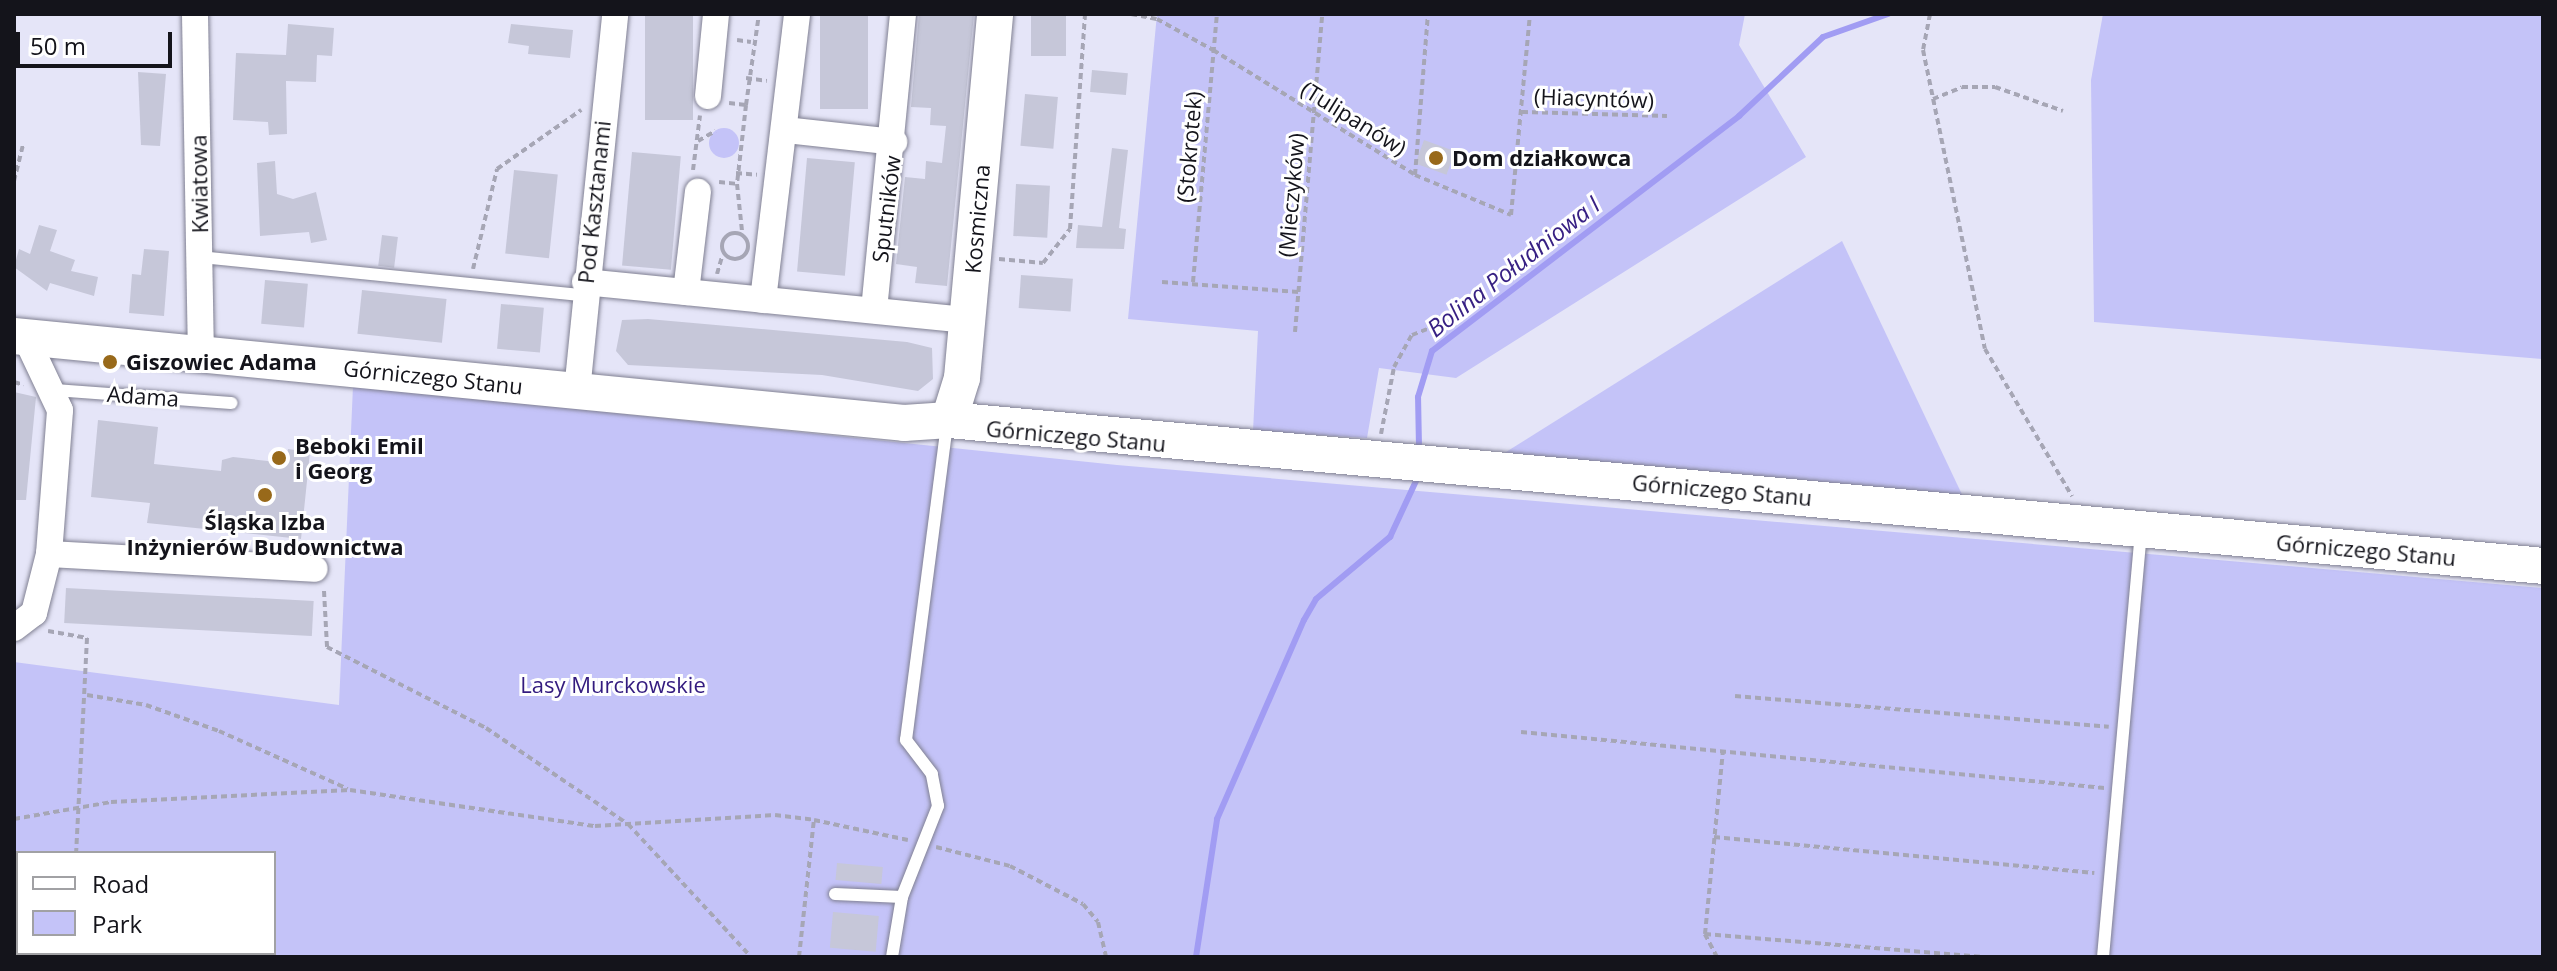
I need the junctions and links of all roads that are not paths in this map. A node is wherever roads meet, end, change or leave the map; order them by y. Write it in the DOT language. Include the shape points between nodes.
graph roads {
  1 [pos="195,14"];
  2 [pos="615,14"];
  3 [pos="716,14"];
  4 [pos="797,14"];
  5 [pos="903,14"];
  6 [pos="995,14"];
  7 [pos="705,99"];
  8 [pos="786,130"];
  9 [pos="894,142"];
  10 [pos="698,192"];
  11 [pos="200,257"];
  12 [pos="584,288"];
  13 [pos="686,292"];
  14 [pos="763,300"];
  15 [pos="874,310"];
  16 [pos="967,320"];
  17 [pos="20,337"];
  18 [pos="201,354"];
  19 [pos="54,390"];
  20 [pos="577,391"];
  21 [pos="232,403"];
  22 [pos="949,420"];
  23 [pos="2141,530"];
  24 [pos="49,554"];
  25 [pos="2543,566"];
  26 [pos="315,569"];
  27 [pos="20,625"];
  28 [pos="835,894"];
  29 [pos="902,897"];
  30 [pos="892,957"];
  31 [pos="2103,957"];
  1 -- 11 [label="street, Kwiatowa"];
  2 -- 12 [label="street, Pod Kasztanami"];
  3 -- 7 [label="street"];
  4 -- 8 [label="street"];
  5 -- 9 [label="street, Sputników"];
  6 -- 16 [label="street, Kosmiczna"];
  8 -- 9 [label="street"];
  8 -- 14 [label="street"];
  9 -- 15 [label="street, Sputników"];
  10 -- 13 [label="street"];
  11 -- 12 [label="lane"];
  11 -- 18 [label="street, Kwiatowa"];
  12 -- 13 [label="street"];
  12 -- 20 [label="street, Pod Kasztanami"];
  13 -- 14 [label="street"];
  14 -- 15 [label="street"];
  15 -- 16 [label="street"];
  16 -- 22 [label="street, Kosmiczna" via="958,406"];
  17 -- 18 [label="street, Górniczego Stanu"];
  17 -- 19 [label="street"];
  18 -- 20 [label="street, Górniczego Stanu"];
  19 -- 21 [label="lane, Adama"];
  19 -- 24 [label="street" via="60,410"];
  20 -- 22 [label="street, Górniczego Stanu" via="918,425"];
  22 -- 23 [label="street, Górniczego Stanu"];
  22 -- 29 [label="lane" via="906,740 932,774 938,806"];
  23 -- 25 [label="street, Górniczego Stanu"];
  23 -- 31 [label="lane"];
  24 -- 26 [label="street"];
  24 -- 27 [label="street"];
  28 -- 29 [label="lane"];
  29 -- 30 [label="lane"];
}
